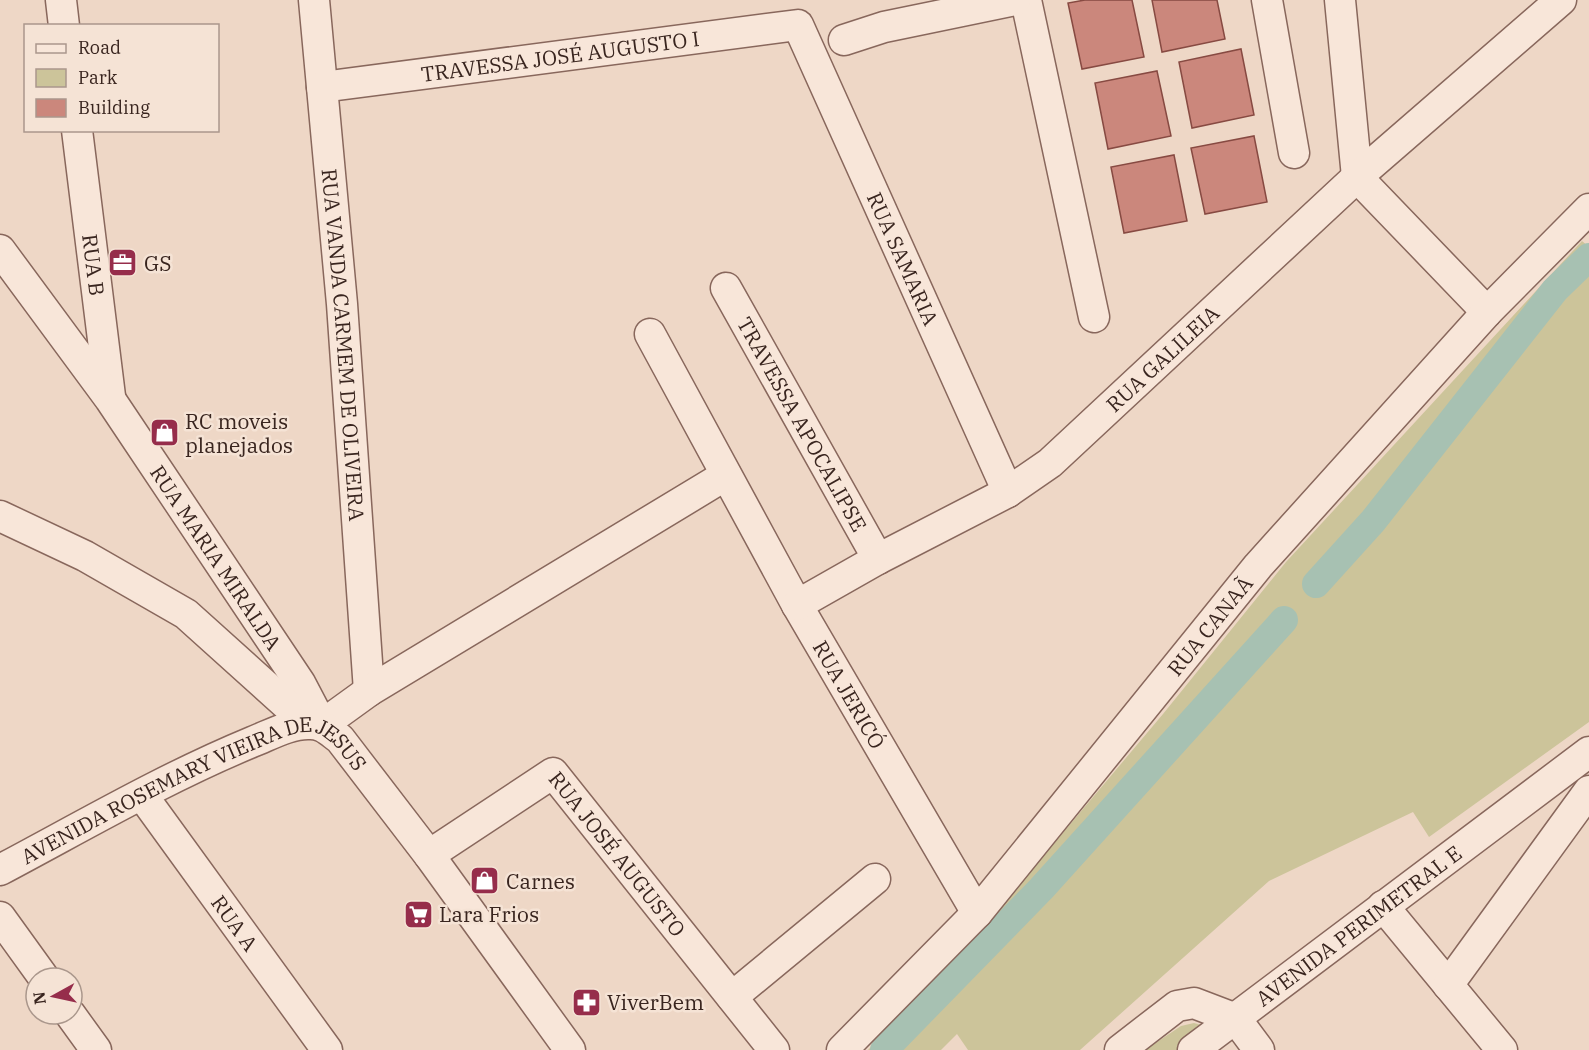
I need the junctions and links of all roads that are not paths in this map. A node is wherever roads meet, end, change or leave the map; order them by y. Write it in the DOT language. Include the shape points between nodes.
graph roads {
  1 [pos="61,0"];
  2 [pos="314,0"];
  3 [pos="1015,0"];
  4 [pos="1026,0"];
  5 [pos="1267,0"];
  6 [pos="1340,0"];
  7 [pos="1561,0"];
  8 [pos="882,13"];
  9 [pos="64,24"];
  10 [pos="798,25"];
  11 [pos="844,40"];
  12 [pos="322,87"];
  13 [pos="77,132"];
  14 [pos="1294,153"];
  15 [pos="1357,177"];
  16 [pos="1588,211"];
  17 [pos="0,250"];
  18 [pos="726,288"];
  19 [pos="1487,312"];
  20 [pos="1094,317"];
  21 [pos="650,334"];
  22 [pos="110,399"];
  23 [pos="726,475"];
  24 [pos="1008,492"];
  25 [pos="0,516"];
  26 [pos="878,560"];
  27 [pos="797,605"];
  28 [pos="369,691"];
  29 [pos="315,724"];
  30 [pos="1589,752"];
  31 [pos="1589,791"];
  32 [pos="142,795"];
  33 [pos="429,855"];
  34 [pos="0,870"];
  35 [pos="875,879"];
  36 [pos="1383,906"];
  37 [pos="977,913"];
  38 [pos="0,917"];
  39 [pos="35,966"];
  40 [pos="1448,986"];
  41 [pos="732,998"];
  42 [pos="1236,1019"];
  43 [pos="79,1026"];
  44 [pos="96,1050"];
  45 [pos="327,1050"];
  46 [pos="570,1050"];
  47 [pos="774,1050"];
  48 [pos="842,1050"];
  49 [pos="1120,1050"];
  50 [pos="1193,1050"];
  51 [pos="1259,1050"];
  52 [pos="1502,1050"];
  1 -- 9 [label="street"];
  2 -- 12 [label="street, RUA VANDA CARMEM DE OLIVEIRA"];
  3 -- 8 [label="street"];
  4 -- 20 [label="street"];
  5 -- 14 [label="street"];
  6 -- 15 [label="street"];
  7 -- 15 [label="street, RUA GALILEIA"];
  8 -- 11 [label="street"];
  10 -- 12 [label="street, TRAVESSA JOSÉ AUGUSTO I"];
  10 -- 24 [label="street, RUA SAMARIA"];
  12 -- 28 [label="street, RUA VANDA CARMEM DE OLIVEIRA"];
  13 -- 22 [label="street, RUA B"];
  15 -- 19 [label="street"];
  15 -- 24 [label="street, RUA GALILEIA" via="1050,463"];
  16 -- 19 [label="street, RUA CANAÃ"];
  17 -- 22 [label="street, RUA MARIA MIRALDA"];
  18 -- 26 [label="street, TRAVESSA APOCALIPSE"];
  19 -- 37 [label="street, RUA CANAÃ" via="1258,566"];
  21 -- 23 [label="street, RUA JERICÓ"];
  22 -- 29 [label="street, RUA MARIA MIRALDA" via="300,683"];
  23 -- 27 [label="street, RUA JERICÓ"];
  23 -- 28 [label="street"];
  24 -- 26 [label="street, RUA GALILEIA"];
  25 -- 29 [label="street" via="85,556 186,614"];
  26 -- 27 [label="street, RUA GALILEIA"];
  27 -- 37 [label="street, RUA JERICÓ"];
  28 -- 29 [label="street"];
  29 -- 32 [label="street, AVENIDA ROSEMARY VIEIRA DE JESUS" via="291,727 230,752"];
  29 -- 33 [label="street, AVENIDA ROSEMARY VIEIRA DE JESUS" via="340,739"];
  30 -- 36 [label="street, AVENIDA PERIMETRAL E"];
  31 -- 40 [label="street"];
  32 -- 34 [label="street, AVENIDA ROSEMARY VIEIRA DE JESUS"];
  32 -- 45 [label="street, RUA A"];
  33 -- 41 [label="street, RUA JOSÉ AUGUSTO" via="553,773"];
  33 -- 46 [label="street, AVENIDA ROSEMARY VIEIRA DE JESUS"];
  35 -- 41 [label="street"];
  36 -- 40 [label="street"];
  36 -- 42 [label="street, AVENIDA PERIMETRAL E"];
  37 -- 48 [label="street, RUA CANAÃ"];
  38 -- 39 [label="street"];
  40 -- 52 [label="street"];
  41 -- 47 [label="street, RUA JOSÉ AUGUSTO"];
  42 -- 49 [label="street, AVENIDA PERIMETRAL E" via="1194,1003 1177,1006"];
  42 -- 50 [label="street"];
  42 -- 51 [label="street"];
  43 -- 44 [label="street"];
}
